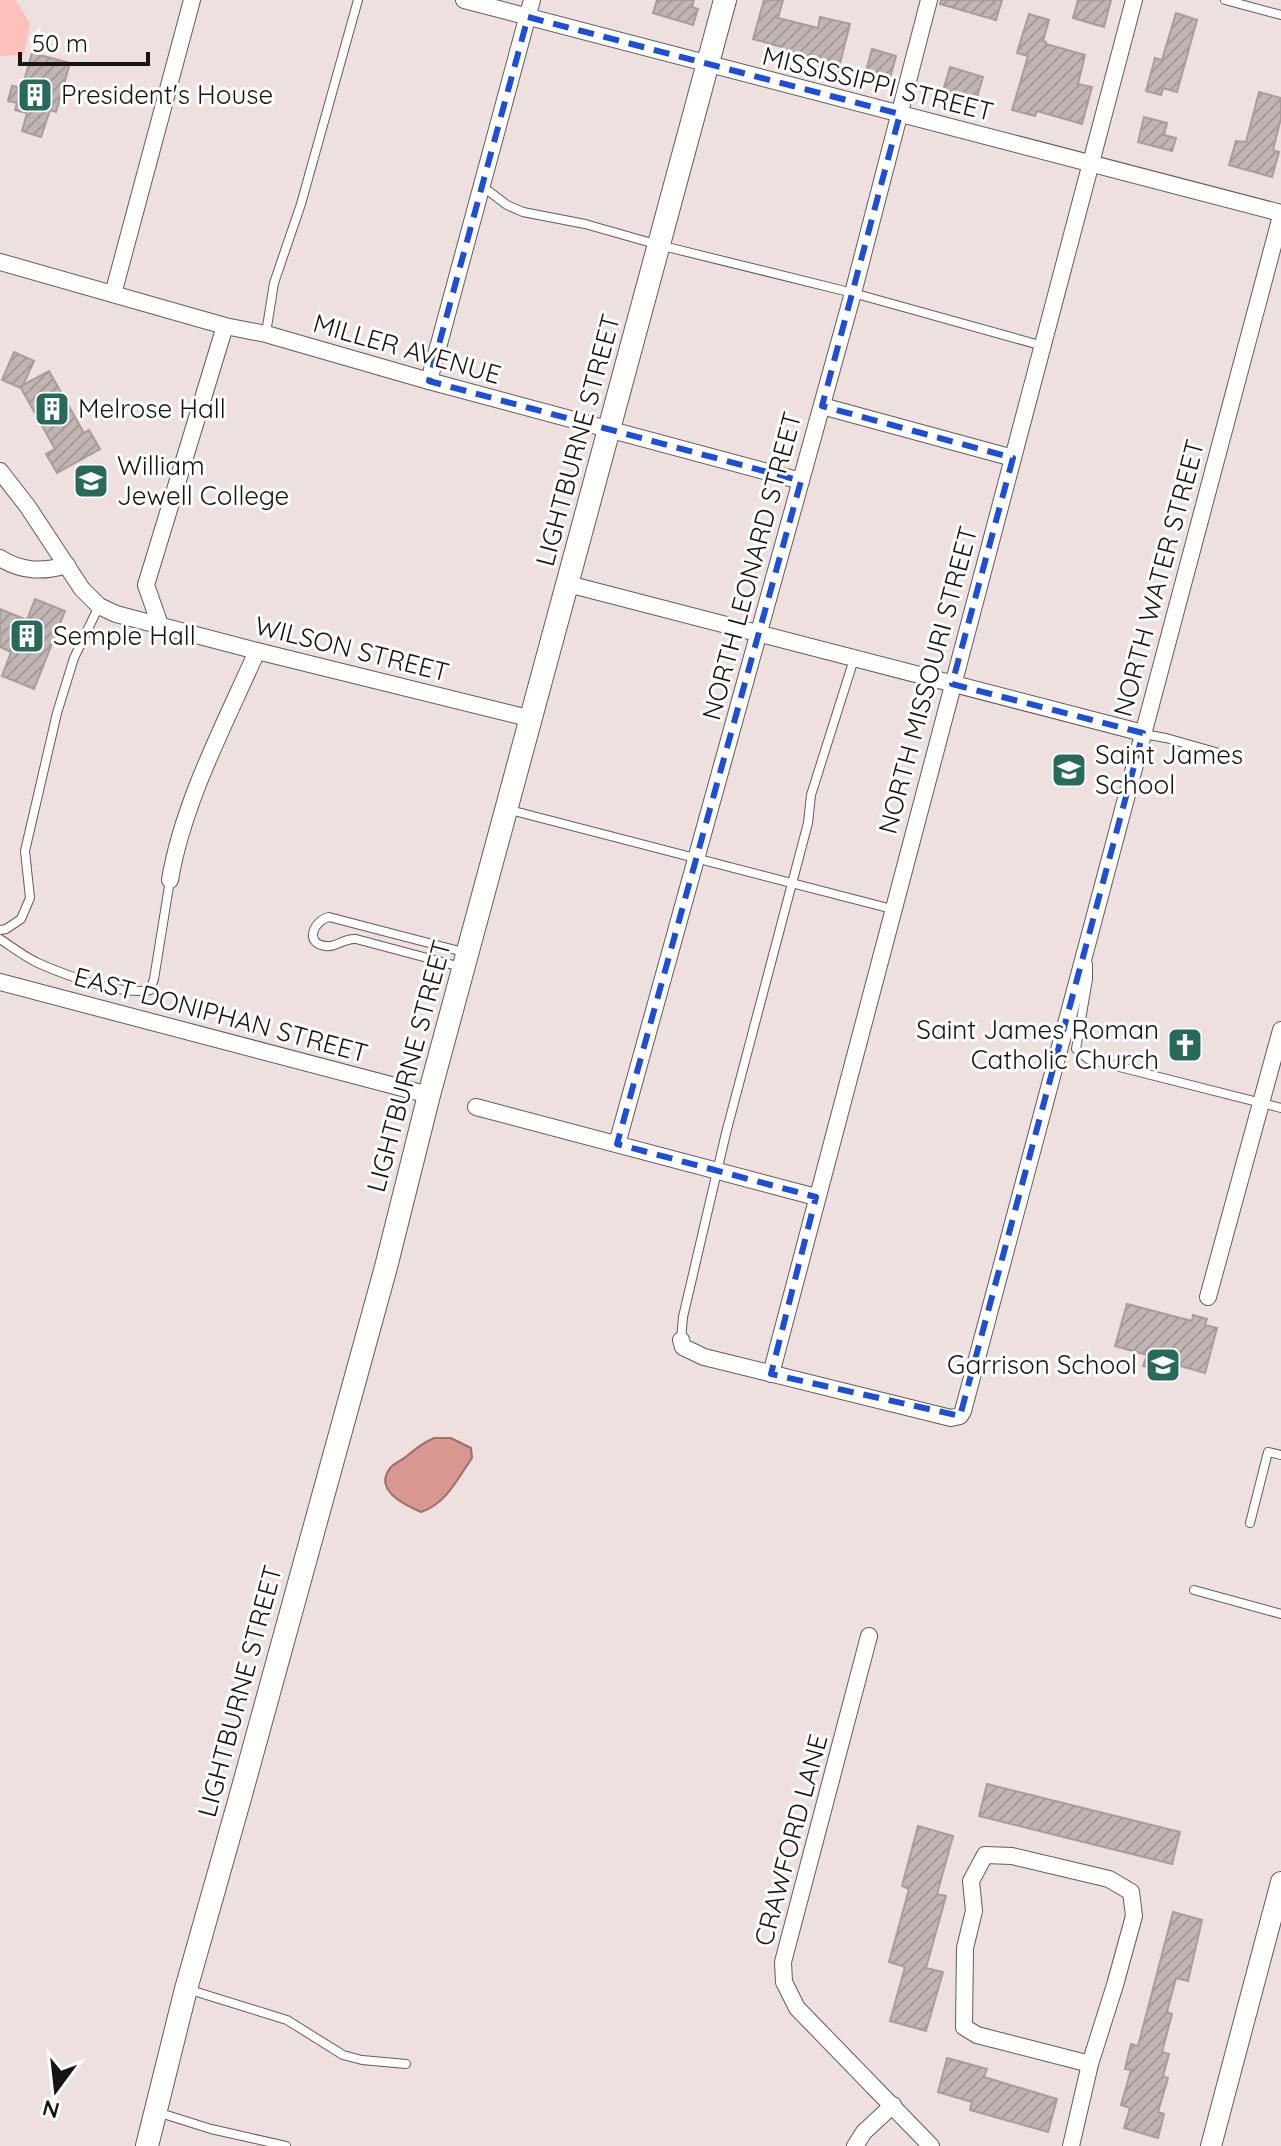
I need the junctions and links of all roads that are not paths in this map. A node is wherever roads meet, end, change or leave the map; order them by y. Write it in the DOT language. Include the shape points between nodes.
graph roads {
  1 [pos="192,0"];
  2 [pos="358,0"];
  3 [pos="464,0"];
  4 [pos="532,0"];
  5 [pos="725,0"];
  6 [pos="929,0"];
  7 [pos="1134,0"];
  8 [pos="1225,0"];
  9 [pos="1281,15"];
  10 [pos="528,17"];
  11 [pos="707,65"];
  12 [pos="900,114"];
  13 [pos="1092,163"];
  14 [pos="482,186"];
  15 [pos="1281,215"];
  16 [pos="659,245"];
  17 [pos="0,262"];
  18 [pos="853,293"];
  19 [pos="113,294"];
  20 [pos="225,326"];
  21 [pos="266,334"];
  22 [pos="1043,346"];
  23 [pos="429,381"];
  24 [pos="822,406"];
  25 [pos="609,430"];
  26 [pos="1013,458"];
  27 [pos="0,471"];
  28 [pos="801,481"];
  29 [pos="0,558"];
  30 [pos="67,565"];
  31 [pos="568,584"];
  32 [pos="99,606"];
  33 [pos="160,625"];
  34 [pos="759,634"];
  35 [pos="257,651"];
  36 [pos="854,659"];
  37 [pos="952,684"];
  38 [pos="532,719"];
  39 [pos="1143,733"];
  40 [pos="1226,755"];
  41 [pos="508,809"];
  42 [pos="696,859"];
  43 [pos="170,880"];
  44 [pos="792,884"];
  45 [pos="892,909"];
  46 [pos="0,930"];
  47 [pos="0,939"];
  48 [pos="1087,943"];
  49 [pos="466,961"];
  50 [pos="0,982"];
  51 [pos="1281,1030"];
  52 [pos="429,1095"];
  53 [pos="1261,1102"];
  54 [pos="476,1107"];
  55 [pos="1281,1108"];
  56 [pos="617,1144"];
  57 [pos="718,1172"];
  58 [pos="816,1197"];
  59 [pos="1208,1297"];
  60 [pos="681,1340"];
  61 [pos="771,1374"];
  62 [pos="1281,1455"];
  63 [pos="1250,1523"];
  64 [pos="1194,1590"];
  65 [pos="1281,1614"];
  66 [pos="869,1636"];
  67 [pos="1281,1882"];
  68 [pos="186,1989"];
  69 [pos="406,2064"];
  70 [pos="1090,2064"];
  71 [pos="893,2105"];
  72 [pos="156,2111"];
  73 [pos="147,2146"];
  74 [pos="286,2146"];
  75 [pos="855,2146"];
  76 [pos="931,2146"];
  77 [pos="1071,2146"];
  78 [pos="1211,2146"];
  1 -- 19 [label="street"];
  2 -- 21 [label="lane" via="274,283"];
  3 -- 10 [label="street, MISSISSIPPI STREET"];
  4 -- 10 [label="street"];
  5 -- 11 [label="main road, LIGHTBURNE STREET"];
  6 -- 12 [label="street, NORTH LEONARD STREET"];
  7 -- 13 [label="street, NORTH MISSOURI STREET"];
  8 -- 9 [label="lane"];
  10 -- 11 [label="street, MISSISSIPPI STREET"];
  10 -- 14 [label="street"];
  11 -- 12 [label="street, MISSISSIPPI STREET"];
  11 -- 16 [label="main road, LIGHTBURNE STREET"];
  12 -- 13 [label="street, MISSISSIPPI STREET"];
  12 -- 18 [label="street, NORTH LEONARD STREET"];
  13 -- 15 [label="street, MISSISSIPPI STREET"];
  13 -- 22 [label="street, NORTH MISSOURI STREET"];
  14 -- 16 [label="lane" via="523,212"];
  14 -- 23 [label="street"];
  15 -- 39 [label="street, NORTH WATER STREET"];
  16 -- 18 [label="lane"];
  16 -- 25 [label="main road, LIGHTBURNE STREET"];
  17 -- 19 [label="street, MILLER AVENUE"];
  18 -- 22 [label="lane"];
  18 -- 24 [label="street, NORTH LEONARD STREET"];
  19 -- 20 [label="street, MILLER AVENUE"];
  20 -- 21 [label="street, MILLER AVENUE"];
  20 -- 33 [label="street" via="146,585"];
  21 -- 23 [label="street, MILLER AVENUE"];
  22 -- 26 [label="street, NORTH MISSOURI STREET"];
  23 -- 25 [label="street, MILLER AVENUE"];
  24 -- 26 [label="street"];
  24 -- 28 [label="street, NORTH LEONARD STREET"];
  25 -- 28 [label="street, MILLER AVENUE"];
  25 -- 31 [label="main road, LIGHTBURNE STREET"];
  26 -- 37 [label="street, NORTH MISSOURI STREET"];
  27 -- 30 [label="street"];
  28 -- 34 [label="street, NORTH LEONARD STREET"];
  29 -- 30 [label="street" via="38,571"];
  30 -- 32 [label="street"];
  31 -- 34 [label="street"];
  31 -- 38 [label="main road, LIGHTBURNE STREET"];
  32 -- 33 [label="street, WILSON STREET"];
  32 -- 46 [label="lane" via="74,658 57,713 25,851 30,898 21,919"];
  33 -- 35 [label="street, WILSON STREET"];
  34 -- 36 [label="street"];
  34 -- 42 [label="street, NORTH LEONARD STREET"];
  35 -- 38 [label="street, WILSON STREET"];
  35 -- 43 [label="street" via="195,793"];
  36 -- 37 [label="street"];
  36 -- 44 [label="lane" via="811,795"];
  37 -- 39 [label="street"];
  37 -- 45 [label="street, NORTH MISSOURI STREET"];
  38 -- 41 [label="main road, LIGHTBURNE STREET"];
  39 -- 40 [label="lane"];
  39 -- 48 [label="street, NORTH WATER STREET"];
  41 -- 42 [label="lane"];
  41 -- 49 [label="main road, LIGHTBURNE STREET"];
  42 -- 44 [label="lane"];
  42 -- 56 [label="street, NORTH LEONARD STREET"];
  43 -- 47 [label="lane" via="150,990 86,981 36,962"];
  44 -- 45 [label="lane"];
  44 -- 57 [label="lane"];
  45 -- 58 [label="street, NORTH MISSOURI STREET"];
  48 -- 53 [label="lane" via="1088,979 1076,1049 1088,1059"];
  48 -- 61 [label="street, NORTH WATER STREET" via="960,1416"];
  49 -- 49 [label="lane" via="329,917 314,929 315,941 326,947 348,938"];
  49 -- 52 [label="main road, LIGHTBURNE STREET"];
  50 -- 52 [label="street, EAST DONIPHAN STREET"];
  51 -- 53 [label="street"];
  52 -- 68 [label="main road, LIGHTBURNE STREET"];
  53 -- 55 [label="lane"];
  53 -- 59 [label="street"];
  54 -- 56 [label="street"];
  56 -- 57 [label="street"];
  57 -- 58 [label="street"];
  57 -- 60 [label="lane"];
  58 -- 61 [label="street, NORTH MISSOURI STREET"];
  60 -- 61 [label="street" via="683,1347 704,1357"];
  62 -- 63 [label="lane" via="1268,1452"];
  64 -- 65 [label="lane"];
  66 -- 71 [label="street, CRAWFORD LANE" via="783,1962 784,1982 797,2008"];
  67 -- 78 [label="street"];
  68 -- 69 [label="lane" via="287,2020 343,2055"];
  68 -- 72 [label="main road, LIGHTBURNE STREET"];
  70 -- 70 [label="street" via="1134,1916 1131,1892 1109,1879 1012,1856 985,1855 971,1881 974,1911 965,1948 964,2027 977,2035"];
  70 -- 77 [label="street"];
  71 -- 75 [label="street"];
  71 -- 76 [label="street, CRAWFORD LANE"];
  72 -- 73 [label="main road, LIGHTBURNE STREET"];
  72 -- 74 [label="lane"];
}
